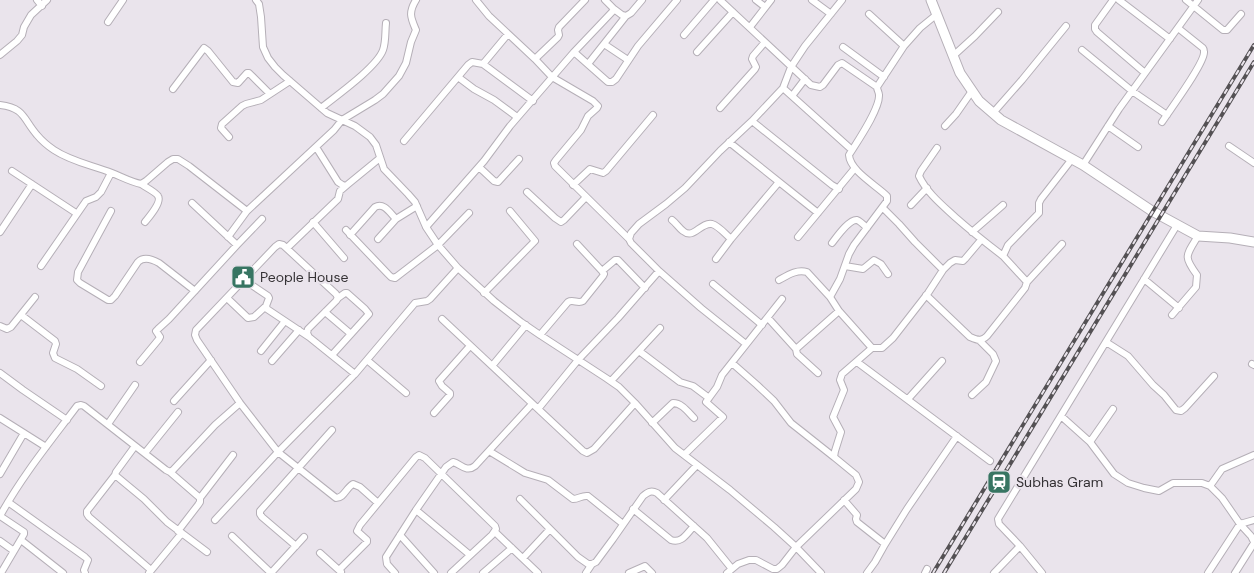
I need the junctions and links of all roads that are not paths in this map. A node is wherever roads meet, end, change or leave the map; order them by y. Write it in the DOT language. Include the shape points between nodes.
graph roads {
  1 [pos="37,0"];
  2 [pos="47,0"];
  3 [pos="123,0"];
  4 [pos="256,0"];
  5 [pos="416,0"];
  6 [pos="476,0"];
  7 [pos="585,0"];
  8 [pos="606,0"];
  9 [pos="642,0"];
  10 [pos="677,0"];
  11 [pos="714,0"];
  12 [pos="720,0"];
  13 [pos="756,0"];
  14 [pos="771,0"];
  15 [pos="813,0"];
  16 [pos="842,0"];
  17 [pos="931,0"];
  18 [pos="1113,0"];
  19 [pos="1119,0"];
  20 [pos="1186,0"];
  21 [pos="728,3"];
  22 [pos="1196,3"];
  23 [pos="42,6"];
  24 [pos="765,7"];
  25 [pos="614,9"];
  26 [pos="733,12"];
  27 [pos="998,12"];
  28 [pos="831,14"];
  29 [pos="869,14"];
  30 [pos="936,14"];
  31 [pos="1241,14"];
  32 [pos="626,16"];
  33 [pos="108,22"];
  34 [pos="386,23"];
  35 [pos="1066,26"];
  36 [pos="750,28"];
  37 [pos="1178,28"];
  38 [pos="508,34"];
  39 [pos="684,35"];
  40 [pos="1170,39"];
  41 [pos="765,42"];
  42 [pos="604,44"];
  43 [pos="904,46"];
  44 [pos="843,47"];
  45 [pos="1082,50"];
  46 [pos="574,52"];
  47 [pos="697,52"];
  48 [pos="0,55"];
  49 [pos="953,56"];
  50 [pos="535,59"];
  51 [pos="628,60"];
  52 [pos="483,64"];
  53 [pos="588,64"];
  54 [pos="791,67"];
  55 [pos="1145,73"];
  56 [pos="458,77"];
  57 [pos="552,77"];
  58 [pos="884,77"];
  59 [pos="805,79"];
  60 [pos="290,81"];
  61 [pos="877,87"];
  62 [pos="783,88"];
  63 [pos="173,89"];
  64 [pos="972,91"];
  65 [pos="1132,91"];
  66 [pos="270,94"];
  67 [pos="792,96"];
  68 [pos="533,101"];
  69 [pos="0,104"];
  70 [pos="321,108"];
  71 [pos="720,108"];
  72 [pos="993,113"];
  73 [pos="652,115"];
  74 [pos="1167,115"];
  75 [pos="517,117"];
  76 [pos="342,120"];
  77 [pos="752,121"];
  78 [pos="1162,122"];
  79 [pos="945,126"];
  80 [pos="1108,126"];
  81 [pos="229,137"];
  82 [pos="404,141"];
  83 [pos="729,142"];
  84 [pos="1229,146"];
  85 [pos="316,147"];
  86 [pos="1138,147"];
  87 [pos="937,148"];
  88 [pos="852,150"];
  89 [pos="380,158"];
  90 [pos="518,159"];
  91 [pos="1072,159"];
  92 [pos="1254,163"];
  93 [pos="1083,165"];
  94 [pos="479,167"];
  95 [pos="855,168"];
  96 [pos="12,171"];
  97 [pos="111,172"];
  98 [pos="779,182"];
  99 [pos="32,184"];
  100 [pos="141,184"];
  101 [pos="347,185"];
  102 [pos="573,185"];
  103 [pos="927,188"];
  104 [pos="839,189"];
  105 [pos="527,192"];
  106 [pos="586,197"];
  107 [pos="192,203"];
  108 [pos="911,205"];
  109 [pos="417,206"];
  110 [pos="1003,206"];
  111 [pos="883,208"];
  112 [pos="111,211"];
  113 [pos="248,211"];
  114 [pos="510,211"];
  115 [pos="76,213"];
  116 [pos="469,213"];
  117 [pos="818,213"];
  118 [pos="262,219"];
  119 [pos="396,219"];
  120 [pos="672,220"];
  121 [pos="145,222"];
  122 [pos="313,222"];
  123 [pos="1177,225"];
  124 [pos="426,226"];
  125 [pos="867,228"];
  126 [pos="0,232"];
  127 [pos="972,232"];
  128 [pos="228,236"];
  129 [pos="1198,236"];
  130 [pos="798,237"];
  131 [pos="378,239"];
  132 [pos="629,239"];
  133 [pos="731,239"];
  134 [pos="981,240"];
  135 [pos="1254,242"];
  136 [pos="832,243"];
  137 [pos="578,244"];
  138 [pos="1062,244"];
  139 [pos="236,245"];
  140 [pos="438,245"];
  141 [pos="286,248"];
  142 [pos="1003,256"];
  143 [pos="344,258"];
  144 [pos="716,259"];
  145 [pos="40,266"];
  146 [pos="845,266"];
  147 [pos="458,268"];
  148 [pos="943,270"];
  149 [pos="602,271"];
  150 [pos="659,271"];
  151 [pos="888,274"];
  152 [pos="1144,279"];
  153 [pos="244,280"];
  154 [pos="779,280"];
  155 [pos="1027,282"];
  156 [pos="712,284"];
  157 [pos="645,288"];
  158 [pos="194,291"];
  159 [pos="484,293"];
  160 [pos="926,295"];
  161 [pos="36,297"];
  162 [pos="226,298"];
  163 [pos="338,298"];
  164 [pos="830,298"];
  165 [pos="782,299"];
  166 [pos="266,306"];
  167 [pos="1179,308"];
  168 [pos="839,311"];
  169 [pos="325,312"];
  170 [pos="21,315"];
  171 [pos="1172,315"];
  172 [pos="768,318"];
  173 [pos="442,319"];
  174 [pos="285,321"];
  175 [pos="526,325"];
  176 [pos="762,325"];
  177 [pos="0,326"];
  178 [pos="660,328"];
  179 [pos="299,330"];
  180 [pos="351,334"];
  181 [pos="540,335"];
  182 [pos="309,337"];
  183 [pos="979,340"];
  184 [pos="1106,342"];
  185 [pos="746,344"];
  186 [pos="470,346"];
  187 [pos="872,348"];
  188 [pos="796,349"];
  189 [pos="262,351"];
  190 [pos="639,351"];
  191 [pos="332,355"];
  192 [pos="210,360"];
  193 [pos="367,360"];
  194 [pos="578,360"];
  195 [pos="272,361"];
  196 [pos="942,361"];
  197 [pos="140,362"];
  198 [pos="857,362"];
  199 [pos="732,363"];
  200 [pos="492,366"];
  201 [pos="0,373"];
  202 [pos="818,373"];
  203 [pos="355,374"];
  204 [pos="1214,376"];
  205 [pos="611,381"];
  206 [pos="135,385"];
  207 [pos="102,386"];
  208 [pos="406,393"];
  209 [pos="972,395"];
  210 [pos="709,398"];
  211 [pos="908,399"];
  212 [pos="174,401"];
  213 [pos="240,403"];
  214 [pos="635,403"];
  215 [pos="532,404"];
  216 [pos="538,409"];
  217 [pos="1114,409"];
  218 [pos="178,412"];
  219 [pos="434,413"];
  220 [pos="1061,416"];
  221 [pos="0,418"];
  222 [pos="694,418"];
  223 [pos="66,420"];
  224 [pos="652,423"];
  225 [pos="108,424"];
  226 [pos="332,430"];
  227 [pos="24,433"];
  228 [pos="957,436"];
  229 [pos="1090,442"];
  230 [pos="135,446"];
  231 [pos="46,447"];
  232 [pos="489,451"];
  233 [pos="278,452"];
  234 [pos="144,453"];
  235 [pos="233,455"];
  236 [pos="684,455"];
  237 [pos="1254,455"];
  238 [pos="834,457"];
  239 [pos="990,461"];
  240 [pos="697,465"];
  241 [pos="298,468"];
  242 [pos="170,472"];
  243 [pos="0,474"];
  244 [pos="115,475"];
  245 [pos="441,475"];
  246 [pos="1210,486"];
  247 [pos="200,498"];
  248 [pos="520,499"];
  249 [pos="664,500"];
  250 [pos="844,500"];
  251 [pos="8,502"];
  252 [pos="378,502"];
  253 [pos="633,509"];
  254 [pos="416,510"];
  255 [pos="0,516"];
  256 [pos="215,520"];
  257 [pos="1254,520"];
  258 [pos="623,524"];
  259 [pos="1240,524"];
  260 [pos="694,526"];
  261 [pos="550,529"];
  262 [pos="180,532"];
  263 [pos="495,532"];
  264 [pos="400,535"];
  265 [pos="232,536"];
  266 [pos="304,536"];
  267 [pos="21,540"];
  268 [pos="0,541"];
  269 [pos="1254,543"];
  270 [pos="885,544"];
  271 [pos="296,546"];
  272 [pos="1020,546"];
  273 [pos="796,547"];
  274 [pos="512,548"];
  275 [pos="14,551"];
  276 [pos="207,552"];
  277 [pos="320,553"];
  278 [pos="470,555"];
  279 [pos="523,558"];
  280 [pos="592,564"];
  281 [pos="150,571"];
  282 [pos="729,571"];
  283 [pos="84,572"];
  284 [pos="341,572"];
  285 [pos="0,573"];
  286 [pos="63,573"];
  287 [pos="271,573"];
  288 [pos="395,573"];
  289 [pos="434,573"];
  290 [pos="450,573"];
  291 [pos="483,573"];
  292 [pos="538,573"];
  293 [pos="586,573"];
  294 [pos="628,573"];
  295 [pos="652,573"];
  296 [pos="821,573"];
  297 [pos="867,573"];
  298 [pos="994,573"];
  299 [pos="1042,573"];
  300 [pos="1208,573"];
  301 [pos="1235,573"];
  1 -- 23 [label="street"];
  2 -- 23 [label="street"];
  3 -- 33 [label="street"];
  4 -- 60 [label="street" via="263,47 275,68"];
  5 -- 76 [label="street" via="411,12 416,30 402,71 383,94"];
  6 -- 38 [label="street"];
  7 -- 50 [label="street" via="560,27 558,37"];
  8 -- 25 [label="street"];
  9 -- 32 [label="street"];
  10 -- 51 [label="street"];
  11 -- 39 [label="street"];
  12 -- 21 [label="street"];
  13 -- 24 [label="street"];
  14 -- 24 [label="street"];
  15 -- 28 [label="street"];
  16 -- 28 [label="street"];
  17 -- 30 [label="main road"];
  18 -- 55 [label="street" via="1095,29"];
  19 -- 40 [label="street"];
  20 -- 22 [label="street"];
  21 -- 26 [label="street"];
  22 -- 31 [label="street" via="1222,30 1226,30"];
  22 -- 37 [label="street"];
  23 -- 48 [label="street" via="31,15 18,41"];
  24 -- 36 [label="street"];
  25 -- 32 [label="street"];
  25 -- 46 [label="street"];
  26 -- 36 [label="street"];
  26 -- 47 [label="street"];
  27 -- 49 [label="street"];
  28 -- 54 [label="street"];
  29 -- 43 [label="street"];
  30 -- 43 [label="street"];
  30 -- 49 [label="main road"];
  32 -- 42 [label="street"];
  34 -- 70 [label="street" via="380,56 365,73"];
  35 -- 72 [label="street"];
  36 -- 41 [label="street"];
  37 -- 40 [label="street"];
  37 -- 74 [label="street" via="1204,52"];
  38 -- 50 [label="street"];
  38 -- 52 [label="street"];
  40 -- 55 [label="street"];
  41 -- 54 [label="street"];
  41 -- 71 [label="street" via="752,56 756,69"];
  42 -- 51 [label="street"];
  42 -- 53 [label="street"];
  43 -- 58 [label="street"];
  44 -- 58 [label="street"];
  45 -- 65 [label="street"];
  46 -- 53 [label="street"];
  46 -- 57 [label="street"];
  49 -- 64 [label="main road"];
  50 -- 57 [label="street"];
  51 -- 53 [label="street" via="612,82"];
  52 -- 56 [label="street" via="472,62"];
  52 -- 68 [label="street"];
  54 -- 59 [label="street"];
  54 -- 62 [label="street"];
  55 -- 65 [label="street"];
  56 -- 75 [label="street"];
  56 -- 82 [label="street"];
  57 -- 68 [label="street"];
  57 -- 102 [label="street" via="598,106 554,163"];
  58 -- 61 [label="street"];
  59 -- 61 [label="street" via="820,87 842,63"];
  59 -- 67 [label="street"];
  60 -- 66 [label="street"];
  60 -- 70 [label="street"];
  61 -- 88 [label="street" via="877,105"];
  62 -- 67 [label="street"];
  62 -- 77 [label="street"];
  63 -- 66 [label="street" via="204,48 233,82 238,83 249,73"];
  64 -- 72 [label="main road"];
  64 -- 79 [label="street"];
  65 -- 74 [label="street"];
  65 -- 80 [label="street"];
  66 -- 81 [label="street" via="242,106 222,124 221,128"];
  67 -- 88 [label="street"];
  68 -- 75 [label="street"];
  69 -- 97 [label="street" via="20,113 36,135 55,151 76,162"];
  70 -- 76 [label="street"];
  72 -- 91 [label="main road"];
  73 -- 102 [label="street" via="606,171 590,169"];
  74 -- 78 [label="street"];
  75 -- 94 [label="street"];
  76 -- 85 [label="street"];
  76 -- 89 [label="street" via="370,137"];
  77 -- 83 [label="street"];
  77 -- 104 [label="street"];
  80 -- 86 [label="street"];
  80 -- 93 [label="street"];
  83 -- 98 [label="street"];
  83 -- 132 [label="street" via="675,197 639,224"];
  84 -- 92 [label="street"];
  85 -- 101 [label="street" via="338,182"];
  85 -- 113 [label="street"];
  87 -- 103 [label="street" via="919,176"];
  88 -- 95 [label="street" via="849,159"];
  89 -- 101 [label="street"];
  89 -- 109 [label="street" via="384,169"];
  90 -- 94 [label="street" via="498,182"];
  91 -- 93 [label="main road"];
  91 -- 142 [label="street" via="1041,199 1039,213 1008,245"];
  93 -- 123 [label="main road"];
  94 -- 124 [label="street"];
  95 -- 104 [label="street"];
  95 -- 111 [label="street" via="887,196"];
  96 -- 99 [label="street"];
  97 -- 100 [label="street"];
  97 -- 115 [label="street" via="101,192 86,201"];
  98 -- 117 [label="street"];
  98 -- 133 [label="street"];
  99 -- 115 [label="street"];
  99 -- 126 [label="street"];
  100 -- 113 [label="street" via="172,159 178,159"];
  100 -- 121 [label="street" via="159,198"];
  101 -- 122 [label="street" via="338,199"];
  102 -- 106 [label="street"];
  103 -- 108 [label="street"];
  103 -- 127 [label="street"];
  104 -- 117 [label="street"];
  105 -- 106 [label="street" via="561,222"];
  106 -- 132 [label="street"];
  107 -- 128 [label="street"];
  109 -- 119 [label="street"];
  109 -- 124 [label="street"];
  110 -- 127 [label="street"];
  111 -- 125 [label="street"];
  111 -- 148 [label="street"];
  112 -- 158 [label="street" via="78,272 80,283 111,300 138,262 145,258 155,260"];
  113 -- 128 [label="street"];
  114 -- 159 [label="street" via="535,241"];
  115 -- 145 [label="street"];
  116 -- 140 [label="street"];
  117 -- 130 [label="street"];
  118 -- 139 [label="street"];
  119 -- 131 [label="street"];
  119 -- 140 [label="street" via="384,206 378,205 348,232 391,277 398,276"];
  120 -- 133 [label="street" via="688,234 711,224"];
  122 -- 141 [label="street"];
  122 -- 143 [label="street"];
  123 -- 129 [label="main road"];
  123 -- 152 [label="street"];
  124 -- 140 [label="street"];
  125 -- 136 [label="street" via="853,220"];
  125 -- 146 [label="street" via="854,245"];
  127 -- 134 [label="street"];
  128 -- 139 [label="street"];
  129 -- 135 [label="main road"];
  129 -- 167 [label="street" via="1187,260 1198,275 1196,288"];
  132 -- 150 [label="street"];
  133 -- 144 [label="street"];
  134 -- 142 [label="street"];
  134 -- 148 [label="street" via="963,261 955,260"];
  137 -- 149 [label="street"];
  138 -- 155 [label="street"];
  139 -- 158 [label="street"];
  140 -- 147 [label="street"];
  141 -- 153 [label="street" via="279,244"];
  141 -- 163 [label="street"];
  142 -- 155 [label="street"];
  146 -- 151 [label="street" via="863,269 874,260"];
  146 -- 164 [label="street"];
  147 -- 159 [label="street"];
  147 -- 193 [label="street" via="430,299 415,303"];
  148 -- 160 [label="street"];
  149 -- 157 [label="street" via="618,260"];
  149 -- 181 [label="street" via="603,276 583,301 568,302"];
  150 -- 157 [label="street"];
  150 -- 185 [label="street"];
  152 -- 167 [label="street"];
  152 -- 184 [label="street"];
  153 -- 162 [label="street"];
  153 -- 166 [label="street" via="268,296"];
  154 -- 164 [label="street" via="795,272 807,272"];
  155 -- 183 [label="street" via="988,336"];
  156 -- 176 [label="street"];
  157 -- 194 [label="street"];
  158 -- 197 [label="street" via="156,331 159,339"];
  159 -- 175 [label="street"];
  160 -- 183 [label="street" via="970,337"];
  160 -- 187 [label="street" via="893,338 882,348"];
  161 -- 170 [label="street"];
  162 -- 166 [label="street" via="251,319"];
  162 -- 192 [label="street" via="196,330 195,335"];
  163 -- 169 [label="street"];
  163 -- 180 [label="street" via="347,294 369,314"];
  164 -- 168 [label="street"];
  165 -- 172 [label="street"];
  166 -- 174 [label="street"];
  167 -- 171 [label="street"];
  168 -- 187 [label="street"];
  168 -- 188 [label="street"];
  169 -- 180 [label="street"];
  169 -- 182 [label="street" via="308,329"];
  170 -- 177 [label="street" via="11,327"];
  170 -- 207 [label="street" via="55,341 55,358"];
  172 -- 176 [label="street"];
  172 -- 188 [label="street"];
  173 -- 186 [label="street"];
  174 -- 179 [label="street"];
  174 -- 189 [label="street"];
  175 -- 181 [label="street"];
  175 -- 200 [label="street"];
  176 -- 185 [label="street"];
  178 -- 190 [label="street"];
  179 -- 182 [label="street"];
  179 -- 195 [label="street"];
  180 -- 191 [label="street"];
  181 -- 194 [label="street"];
  182 -- 191 [label="street"];
  183 -- 209 [label="street" via="996,361 986,382"];
  184 -- 204 [label="street" via="1128,356 1176,410 1185,408"];
  184 -- 220 [label="street"];
  185 -- 199 [label="street"];
  186 -- 200 [label="street"];
  186 -- 219 [label="street" via="440,381 450,396"];
  187 -- 198 [label="street"];
  188 -- 202 [label="street" via="797,354"];
  190 -- 205 [label="street"];
  190 -- 210 [label="street" via="680,382 693,386"];
  191 -- 203 [label="street"];
  192 -- 212 [label="street"];
  192 -- 213 [label="street"];
  193 -- 203 [label="street"];
  193 -- 208 [label="street"];
  194 -- 205 [label="street"];
  194 -- 216 [label="street"];
  196 -- 211 [label="street"];
  198 -- 211 [label="street"];
  198 -- 238 [label="street" via="842,374 840,380 844,390 833,417 841,432"];
  199 -- 210 [label="street"];
  199 -- 238 [label="street" via="774,401 791,422"];
  200 -- 215 [label="street"];
  201 -- 223 [label="street"];
  203 -- 233 [label="street"];
  205 -- 214 [label="street"];
  206 -- 225 [label="street"];
  210 -- 236 [label="street" via="706,402 722,417"];
  211 -- 228 [label="street"];
  213 -- 233 [label="street"];
  213 -- 242 [label="street"];
  214 -- 216 [label="street" via="587,453"];
  214 -- 224 [label="street"];
  215 -- 216 [label="street"];
  215 -- 232 [label="street"];
  217 -- 229 [label="street"];
  218 -- 234 [label="street"];
  220 -- 229 [label="street"];
  220 -- 272 [label="street" via="998,519"];
  221 -- 227 [label="street"];
  222 -- 224 [label="street" via="680,404 673,403"];
  223 -- 225 [label="street" via="81,405"];
  223 -- 231 [label="street"];
  224 -- 236 [label="street"];
  225 -- 230 [label="street"];
  226 -- 241 [label="street"];
  227 -- 231 [label="street"];
  227 -- 243 [label="street"];
  228 -- 239 [label="street"];
  228 -- 270 [label="street"];
  229 -- 246 [label="street" via="1114,474 1128,483 1159,491 1173,483"];
  230 -- 234 [label="street"];
  230 -- 244 [label="street"];
  231 -- 251 [label="street"];
  232 -- 245 [label="street" via="471,469 453,462"];
  232 -- 258 [label="street" via="525,473 548,480 573,499 588,496"];
  233 -- 241 [label="street"];
  233 -- 256 [label="street"];
  234 -- 242 [label="street"];
  235 -- 247 [label="street"];
  236 -- 240 [label="street"];
  237 -- 246 [label="street" via="1222,469"];
  238 -- 250 [label="street" via="856,475 859,482"];
  240 -- 249 [label="street"];
  240 -- 273 [label="street"];
  241 -- 252 [label="street" via="336,498 340,498 353,484"];
  241 -- 271 [label="street" via="260,511 262,517"];
  242 -- 247 [label="street"];
  244 -- 262 [label="street"];
  244 -- 281 [label="street" via="87,511 88,517"];
  245 -- 252 [label="street" via="419,455"];
  245 -- 254 [label="street"];
  245 -- 263 [label="street" via="495,526"];
  246 -- 259 [label="street"];
  247 -- 262 [label="street"];
  248 -- 261 [label="street"];
  249 -- 253 [label="street" via="657,493 648,492"];
  249 -- 260 [label="street"];
  250 -- 270 [label="street" via="858,515 857,522"];
  250 -- 273 [label="street"];
  251 -- 255 [label="street"];
  251 -- 283 [label="street" via="85,557 88,560"];
  252 -- 284 [label="street" via="357,531 367,542"];
  253 -- 258 [label="street"];
  253 -- 260 [label="street" via="676,542"];
  254 -- 264 [label="street"];
  254 -- 278 [label="street"];
  255 -- 267 [label="street" via="24,532"];
  257 -- 259 [label="street"];
  258 -- 280 [label="street"];
  259 -- 269 [label="street"];
  259 -- 300 [label="street"];
  260 -- 282 [label="street" via="707,538"];
  261 -- 279 [label="street"];
  261 -- 280 [label="street" via="578,557"];
  262 -- 276 [label="street"];
  262 -- 281 [label="street"];
  263 -- 274 [label="street"];
  263 -- 278 [label="street"];
  264 -- 288 [label="street" via="386,557 387,564"];
  264 -- 289 [label="street"];
  265 -- 287 [label="street"];
  266 -- 271 [label="street"];
  267 -- 275 [label="street"];
  267 -- 286 [label="street"];
  268 -- 275 [label="street"];
  269 -- 301 [label="street"];
  270 -- 297 [label="street"];
  271 -- 287 [label="street"];
  272 -- 298 [label="street"];
  272 -- 299 [label="street"];
  273 -- 282 [label="street" via="777,569 749,560"];
  273 -- 296 [label="street"];
  274 -- 279 [label="street"];
  274 -- 291 [label="street"];
  275 -- 285 [label="street"];
  277 -- 284 [label="street"];
  278 -- 290 [label="street"];
  279 -- 292 [label="street"];
  280 -- 293 [label="street"];
  294 -- 295 [label="street" via="645,566"];
}
